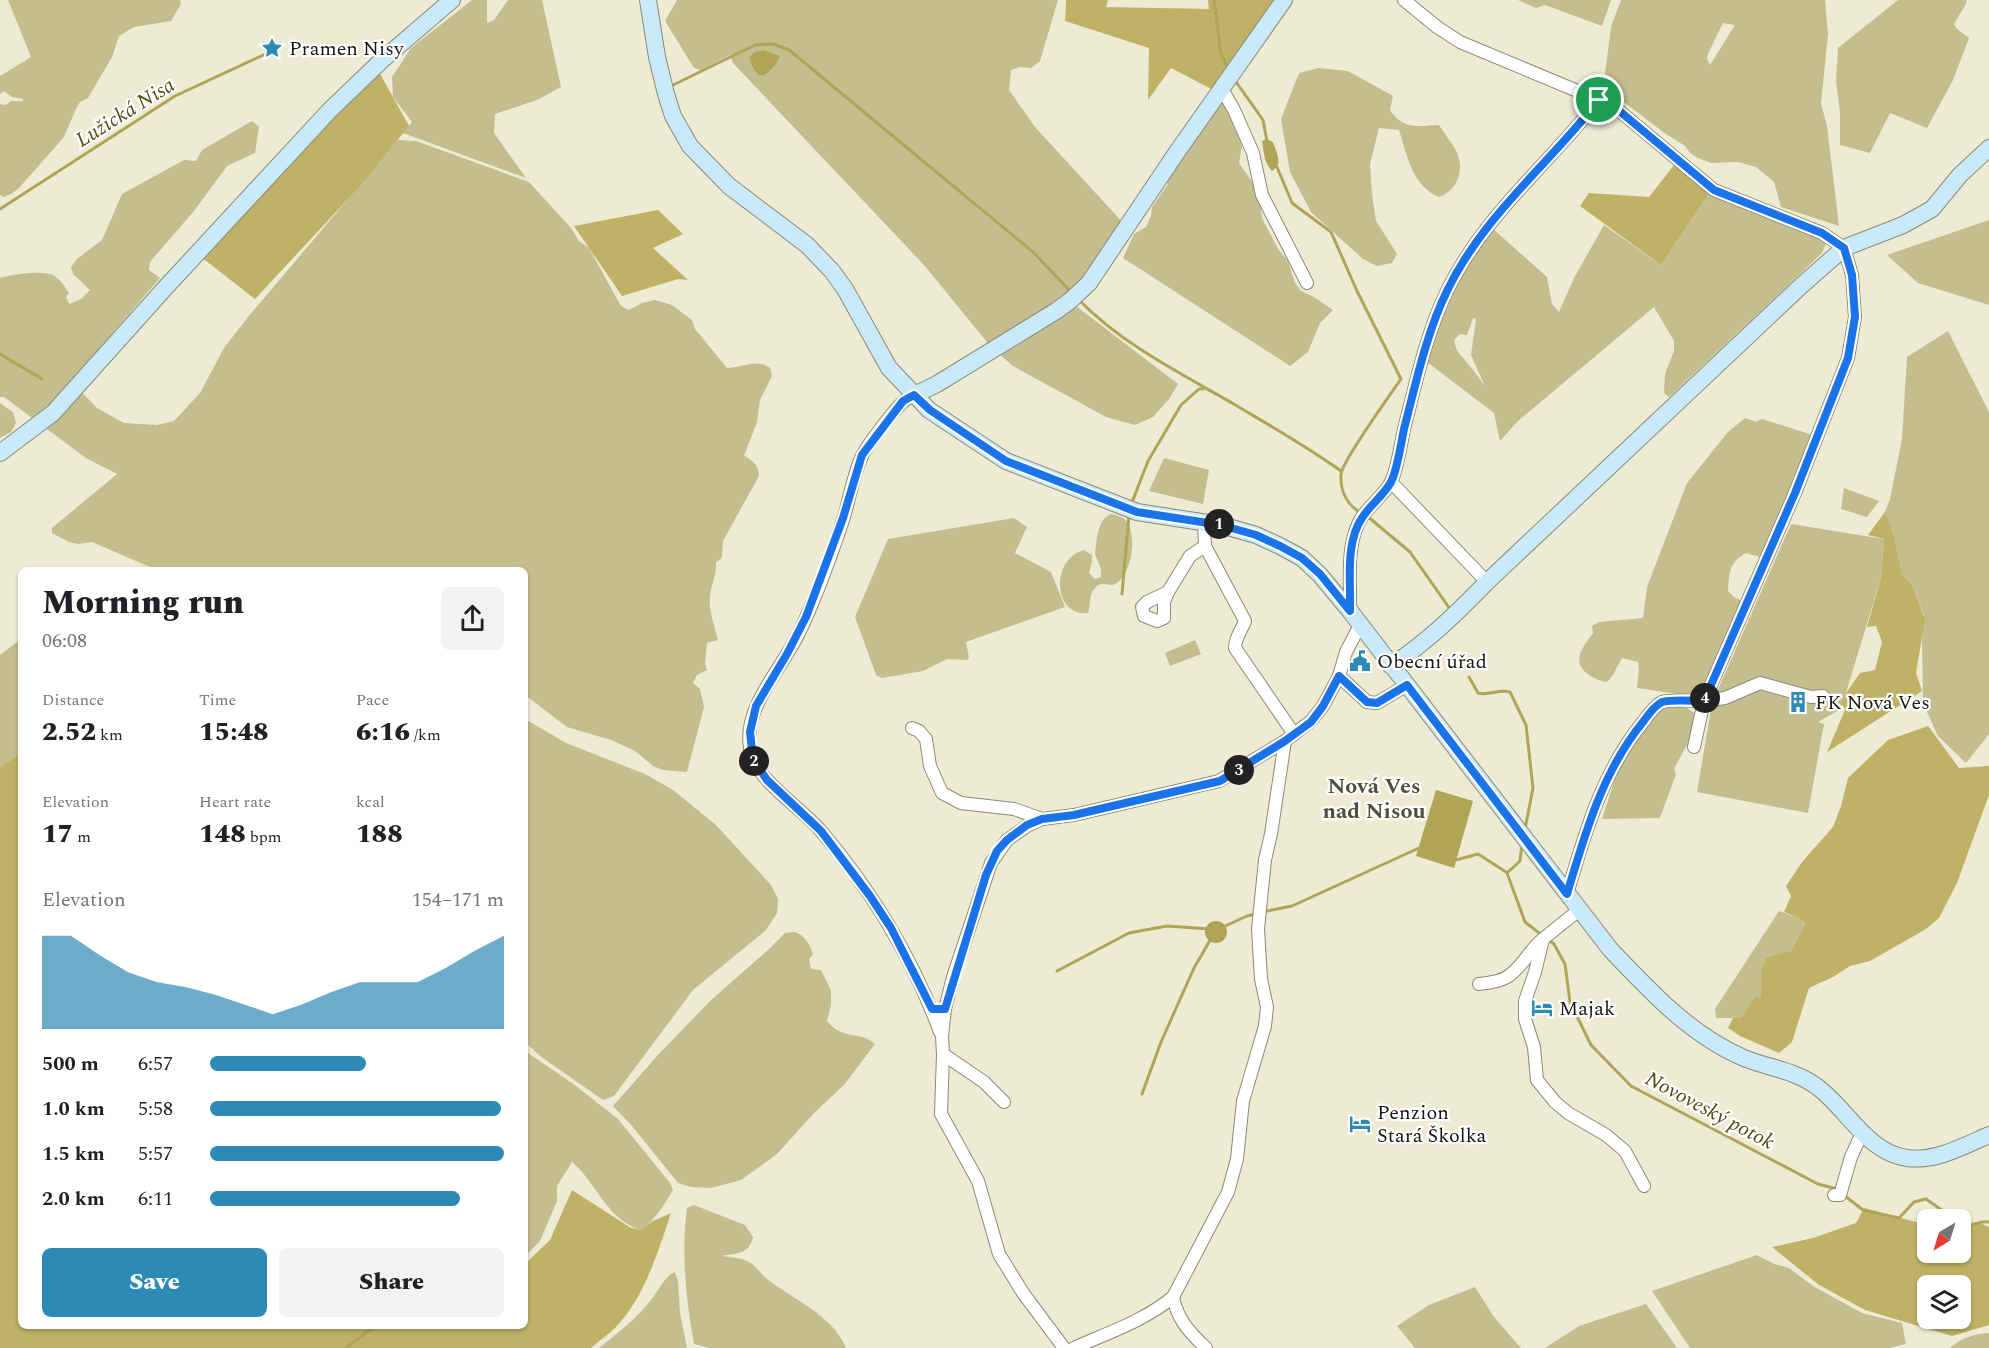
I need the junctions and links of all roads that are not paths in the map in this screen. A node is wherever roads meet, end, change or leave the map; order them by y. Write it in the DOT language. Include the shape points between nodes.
graph roads {
  1 [pos="452,0"];
  2 [pos="648,0"];
  3 [pos="1284,0"];
  4 [pos="1404,0"];
  5 [pos="1222,89"];
  6 [pos="1599,100"];
  7 [pos="1989,148"];
  8 [pos="1844,248"];
  9 [pos="1307,283"];
  10 [pos="914,395"];
  11 [pos="0,453"];
  12 [pos="1391,482"];
  13 [pos="1204,522"];
  14 [pos="1205,546"];
  15 [pos="1487,582"];
  16 [pos="1168,592"];
  17 [pos="1350,611"];
  18 [pos="1360,625"];
  19 [pos="1391,666"];
  20 [pos="1339,676"];
  21 [pos="1407,685"];
  22 [pos="1823,696"];
  23 [pos="1704,701"];
  24 [pos="912,728"];
  25 [pos="1289,738"];
  26 [pos="1694,747"];
  27 [pos="1042,819"];
  28 [pos="1567,894"];
  29 [pos="1579,910"];
  30 [pos="1542,939"];
  31 [pos="1479,984"];
  32 [pos="932,1009"];
  33 [pos="945,1009"];
  34 [pos="942,1036"];
  35 [pos="944,1054"];
  36 [pos="1004,1102"];
  37 [pos="1862,1133"];
  38 [pos="1989,1134"];
  39 [pos="1644,1186"];
  40 [pos="1834,1194"];
  41 [pos="1173,1297"];
  42 [pos="1064,1348"];
  43 [pos="1074,1348"];
  44 [pos="1206,1348"];
  1 -- 11 [label="street" via="329,111 53,413"];
  2 -- 10 [label="street" via="666,94 690,146 729,186 807,245 832,271 889,368"];
  3 -- 5 [label="street"];
  4 -- 6 [label="street" via="1460,42"];
  5 -- 9 [label="street" via="1252,153 1262,195"];
  5 -- 10 [label="street" via="1089,283 1056,311"];
  6 -- 8 [label="street" via="1617,109 1714,190 1822,233"];
  6 -- 12 [label="street" via="1487,226 1465,257 1424,352"];
  7 -- 8 [label="street" via="1932,209"];
  8 -- 15 [label="street"];
  8 -- 23 [label="street" via="1852,275 1855,317 1848,358 1795,493"];
  10 -- 13 [label="street" via="1006,461 1137,512"];
  10 -- 32 [label="street" via="903,401 862,455 806,617 756,706 750,732 753,759 767,780 821,831 870,896 891,928"];
  12 -- 15 [label="street"];
  12 -- 17 [label="street" via="1356,528 1351,553"];
  13 -- 14 [label="street"];
  13 -- 17 [label="street" via="1256,535 1302,558"];
  14 -- 16 [label="street" via="1190,556"];
  14 -- 25 [label="street" via="1245,621 1235,639 1235,648"];
  15 -- 19 [label="street" via="1423,644"];
  17 -- 18 [label="street"];
  18 -- 19 [label="street"];
  18 -- 20 [label="street"];
  19 -- 21 [label="street"];
  20 -- 21 [label="street" via="1367,702 1377,703"];
  20 -- 25 [label="street" via="1311,722"];
  21 -- 28 [label="street"];
  22 -- 23 [label="street" via="1811,698 1760,683 1725,698"];
  23 -- 26 [label="street"];
  23 -- 28 [label="street" via="1663,702 1632,736 1594,806"];
  24 -- 27 [label="street" via="926,739 930,766 942,793 961,803 1014,809"];
  25 -- 27 [label="street" via="1220,781"];
  25 -- 41 [label="street" via="1265,860 1258,929 1267,1007 1243,1101 1237,1159 1228,1192"];
  27 -- 33 [label="street" via="1007,840 991,863"];
  28 -- 29 [label="street"];
  29 -- 30 [label="street"];
  29 -- 37 [label="street" via="1610,950 1687,1024 1745,1059 1805,1078 1828,1095"];
  30 -- 31 [label="street" via="1507,977"];
  30 -- 39 [label="street" via="1524,1008 1537,1080 1568,1113 1625,1151"];
  32 -- 33 [label="street"];
  32 -- 34 [label="street"];
  33 -- 34 [label="street"];
  34 -- 35 [label="street"];
  35 -- 36 [label="street" via="984,1082"];
  35 -- 42 [label="street" via="941,1114 945,1124 978,1181 999,1254"];
  37 -- 38 [label="street" via="1896,1155 1920,1159 1958,1149"];
  37 -- 40 [label="street" via="1840,1195"];
  41 -- 43 [label="street" via="1149,1314"];
  41 -- 44 [label="street" via="1182,1323"];
}
